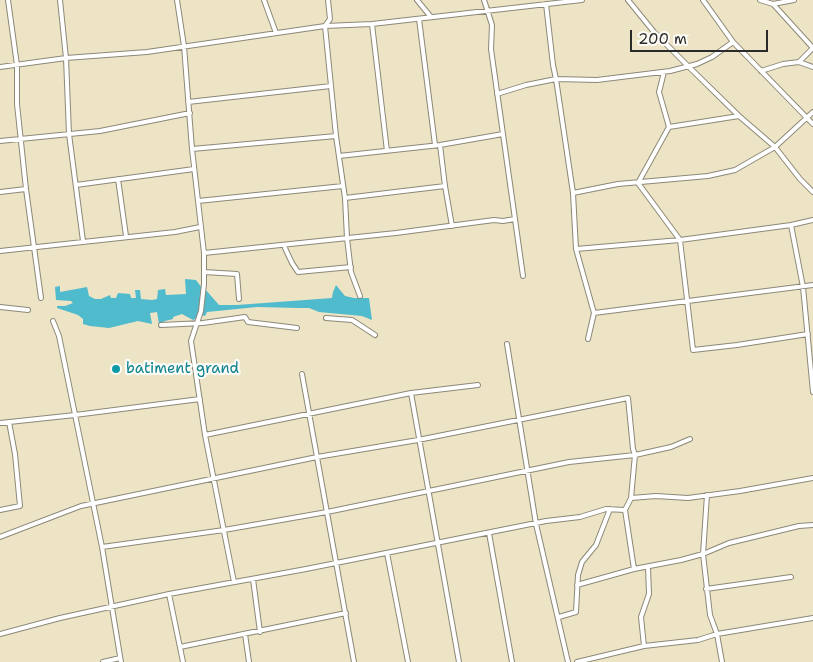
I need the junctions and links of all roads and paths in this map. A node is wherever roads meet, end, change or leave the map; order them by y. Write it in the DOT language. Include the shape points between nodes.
graph roads {
  1 [pos="8,0"];
  2 [pos="60,0"];
  3 [pos="177,0"];
  4 [pos="264,0"];
  5 [pos="328,0"];
  6 [pos="416,0"];
  7 [pos="484,0"];
  8 [pos="580,0"];
  9 [pos="628,0"];
  10 [pos="703,0"];
  11 [pos="760,0"];
  12 [pos="794,0"];
  13 [pos="546,4"];
  14 [pos="773,4"];
  15 [pos="488,10"];
  16 [pos="431,17"];
  17 [pos="419,19"];
  18 [pos="372,24"];
  19 [pos="325,26"];
  20 [pos="276,33"];
  21 [pos="733,42"];
  22 [pos="184,46"];
  23 [pos="66,58"];
  24 [pos="799,62"];
  25 [pos="17,65"];
  26 [pos="688,66"];
  27 [pos="0,67"];
  28 [pos="813,67"];
  29 [pos="761,71"];
  30 [pos="664,72"];
  31 [pos="556,79"];
  32 [pos="331,86"];
  33 [pos="497,94"];
  34 [pos="188,102"];
  35 [pos="813,112"];
  36 [pos="190,113"];
  37 [pos="739,116"];
  38 [pos="807,118"];
  39 [pos="813,124"];
  40 [pos="669,127"];
  41 [pos="69,134"];
  42 [pos="503,134"];
  43 [pos="336,136"];
  44 [pos="21,139"];
  45 [pos="0,141"];
  46 [pos="437,145"];
  47 [pos="775,147"];
  48 [pos="192,148"];
  49 [pos="387,150"];
  50 [pos="339,156"];
  51 [pos="194,169"];
  52 [pos="118,178"];
  53 [pos="638,183"];
  54 [pos="76,185"];
  55 [pos="343,186"];
  56 [pos="444,186"];
  57 [pos="26,189"];
  58 [pos="0,192"];
  59 [pos="813,192"];
  60 [pos="573,193"];
  61 [pos="344,198"];
  62 [pos="198,202"];
  63 [pos="515,219"];
  64 [pos="813,220"];
  65 [pos="791,225"];
  66 [pos="452,226"];
  67 [pos="200,227"];
  68 [pos="126,236"];
  69 [pos="347,238"];
  70 [pos="680,240"];
  71 [pos="83,241"];
  72 [pos="33,246"];
  73 [pos="285,248"];
  74 [pos="576,249"];
  75 [pos="0,251"];
  76 [pos="204,253"];
  77 [pos="351,268"];
  78 [pos="204,272"];
  79 [pos="523,276"];
  80 [pos="813,285"];
  81 [pos="803,287"];
  82 [pos="360,296"];
  83 [pos="40,298"];
  84 [pos="238,299"];
  85 [pos="688,300"];
  86 [pos="0,307"];
  87 [pos="28,310"];
  88 [pos="594,313"];
  89 [pos="326,318"];
  90 [pos="53,321"];
  91 [pos="197,323"];
  92 [pos="161,325"];
  93 [pos="297,328"];
  94 [pos="808,334"];
  95 [pos="375,335"];
  96 [pos="588,339"];
  97 [pos="507,344"];
  98 [pos="302,374"];
  99 [pos="478,385"];
  100 [pos="813,392"];
  101 [pos="411,393"];
  102 [pos="200,399"];
  103 [pos="309,414"];
  104 [pos="75,415"];
  105 [pos="519,419"];
  106 [pos="9,422"];
  107 [pos="0,423"];
  108 [pos="205,435"];
  109 [pos="690,439"];
  110 [pos="418,440"];
  111 [pos="635,455"];
  112 [pos="317,457"];
  113 [pos="527,472"];
  114 [pos="813,478"];
  115 [pos="214,479"];
  116 [pos="428,491"];
  117 [pos="707,495"];
  118 [pos="631,498"];
  119 [pos="93,503"];
  120 [pos="610,509"];
  121 [pos="0,510"];
  122 [pos="625,510"];
  123 [pos="327,512"];
  124 [pos="536,524"];
  125 [pos="813,525"];
  126 [pos="224,530"];
  127 [pos="488,533"];
  128 [pos="0,537"];
  129 [pos="438,542"];
  130 [pos="102,547"];
  131 [pos="387,553"];
  132 [pos="702,554"];
  133 [pos="336,562"];
  134 [pos="648,567"];
  135 [pos="634,569"];
  136 [pos="791,576"];
  137 [pos="254,579"];
  138 [pos="234,582"];
  139 [pos="577,586"];
  140 [pos="706,589"];
  141 [pos="169,594"];
  142 [pos="112,606"];
  143 [pos="346,613"];
  144 [pos="559,617"];
  145 [pos="813,618"];
  146 [pos="260,632"];
  147 [pos="0,634"];
  148 [pos="245,634"];
  149 [pos="717,634"];
  150 [pos="644,646"];
  151 [pos="180,647"];
  152 [pos="120,660"];
  153 [pos="103,662"];
  154 [pos="183,662"];
  155 [pos="249,662"];
  156 [pos="354,662"];
  157 [pos="408,662"];
  158 [pos="459,662"];
  159 [pos="512,662"];
  160 [pos="568,662"];
  161 [pos="577,662"];
  162 [pos="722,662"];
  1 -- 25 [label="street"];
  2 -- 23 [label="street"];
  3 -- 22 [label="street"];
  4 -- 20 [label="street"];
  5 -- 19 [label="street" via="330,19"];
  6 -- 16 [label="street"];
  7 -- 15 [label="street"];
  8 -- 13 [label="street"];
  9 -- 26 [label="street"];
  10 -- 21 [label="street"];
  11 -- 14 [label="street"];
  12 -- 14 [label="street"];
  13 -- 15 [label="street"];
  13 -- 31 [label="street"];
  14 -- 24 [label="street" via="813,48"];
  15 -- 16 [label="street"];
  15 -- 33 [label="street"];
  16 -- 17 [label="street"];
  17 -- 18 [label="street"];
  17 -- 46 [label="street"];
  18 -- 19 [label="street"];
  18 -- 49 [label="street"];
  19 -- 20 [label="street"];
  19 -- 32 [label="street"];
  20 -- 22 [label="street"];
  21 -- 26 [label="street" via="712,57"];
  21 -- 29 [label="street"];
  22 -- 23 [label="street"];
  22 -- 34 [label="street"];
  23 -- 25 [label="street"];
  23 -- 41 [label="street"];
  24 -- 28 [label="street"];
  24 -- 29 [label="street"];
  25 -- 27 [label="street"];
  25 -- 44 [label="street"];
  26 -- 30 [label="street"];
  26 -- 37 [label="street"];
  29 -- 38 [label="street"];
  30 -- 31 [label="street" via="596,80"];
  30 -- 40 [label="street" via="659,92"];
  31 -- 33 [label="street"];
  31 -- 60 [label="street"];
  32 -- 34 [label="street"];
  32 -- 43 [label="street"];
  33 -- 42 [label="street"];
  34 -- 36 [label="street"];
  35 -- 38 [label="street"];
  36 -- 41 [label="street"];
  36 -- 48 [label="street"];
  37 -- 40 [label="street"];
  37 -- 47 [label="street"];
  38 -- 39 [label="street"];
  38 -- 47 [label="street"];
  40 -- 53 [label="street"];
  41 -- 44 [label="street"];
  41 -- 54 [label="street"];
  42 -- 46 [label="street"];
  42 -- 63 [label="street"];
  43 -- 48 [label="street"];
  43 -- 50 [label="street"];
  44 -- 45 [label="street"];
  44 -- 57 [label="street"];
  46 -- 49 [label="street"];
  46 -- 56 [label="street"];
  47 -- 53 [label="street" via="735,170"];
  47 -- 59 [label="street"];
  48 -- 51 [label="street"];
  49 -- 50 [label="street"];
  50 -- 55 [label="street"];
  51 -- 52 [label="street"];
  51 -- 62 [label="street"];
  52 -- 54 [label="street"];
  52 -- 68 [label="street"];
  53 -- 60 [label="street"];
  53 -- 70 [label="street"];
  54 -- 71 [label="street"];
  55 -- 61 [label="street"];
  55 -- 62 [label="street"];
  56 -- 61 [label="street"];
  56 -- 66 [label="street"];
  57 -- 58 [label="street"];
  57 -- 72 [label="street"];
  60 -- 74 [label="street"];
  61 -- 69 [label="street"];
  62 -- 67 [label="street"];
  63 -- 66 [label="street"];
  63 -- 79 [label="street"];
  64 -- 65 [label="street"];
  65 -- 70 [label="street"];
  65 -- 81 [label="street"];
  66 -- 69 [label="street"];
  67 -- 68 [label="street"];
  67 -- 76 [label="street"];
  68 -- 71 [label="street"];
  69 -- 76 [label="street"];
  69 -- 77 [label="street"];
  70 -- 74 [label="street"];
  70 -- 85 [label="street"];
  71 -- 72 [label="street"];
  72 -- 75 [label="street"];
  72 -- 83 [label="street"];
  73 -- 77 [label="street" via="298,272"];
  74 -- 88 [label="street"];
  76 -- 78 [label="street"];
  77 -- 82 [label="street"];
  78 -- 84 [label="street" via="237,274"];
  78 -- 91 [label="street" via="202,311"];
  80 -- 81 [label="street"];
  81 -- 85 [label="street"];
  81 -- 94 [label="street"];
  85 -- 88 [label="street"];
  85 -- 94 [label="street" via="693,350"];
  86 -- 87 [label="street"];
  88 -- 96 [label="street"];
  89 -- 95 [label="street" via="352,320"];
  90 -- 104 [label="street"];
  91 -- 92 [label="street"];
  91 -- 93 [label="street" via="245,317 248,322"];
  91 -- 102 [label="street" via="191,342"];
  94 -- 100 [label="street"];
  97 -- 105 [label="street"];
  98 -- 103 [label="street"];
  99 -- 101 [label="street"];
  101 -- 103 [label="street"];
  101 -- 110 [label="street"];
  102 -- 104 [label="street"];
  102 -- 108 [label="street"];
  103 -- 108 [label="street"];
  103 -- 112 [label="street"];
  104 -- 106 [label="street"];
  104 -- 119 [label="street"];
  105 -- 110 [label="street"];
  105 -- 111 [label="street" via="628,398"];
  105 -- 113 [label="street"];
  106 -- 107 [label="street"];
  106 -- 121 [label="street" via="20,506"];
  108 -- 115 [label="street"];
  109 -- 111 [label="street"];
  110 -- 112 [label="street"];
  110 -- 116 [label="street"];
  111 -- 113 [label="street" via="569,462"];
  111 -- 118 [label="street"];
  112 -- 115 [label="street"];
  112 -- 123 [label="street"];
  113 -- 116 [label="street"];
  113 -- 124 [label="street"];
  114 -- 117 [label="street"];
  115 -- 119 [label="street"];
  115 -- 126 [label="street"];
  116 -- 123 [label="street"];
  116 -- 129 [label="street"];
  117 -- 118 [label="street"];
  117 -- 132 [label="street"];
  118 -- 122 [label="street"];
  119 -- 128 [label="street"];
  119 -- 130 [label="street"];
  120 -- 122 [label="street"];
  120 -- 124 [label="street"];
  120 -- 139 [label="street" via="596,545 582,562"];
  122 -- 135 [label="street"];
  123 -- 126 [label="street"];
  123 -- 133 [label="street"];
  124 -- 127 [label="street"];
  124 -- 144 [label="street"];
  125 -- 132 [label="street" via="730,543"];
  126 -- 130 [label="street"];
  126 -- 138 [label="street"];
  127 -- 129 [label="street"];
  127 -- 159 [label="street"];
  129 -- 131 [label="street"];
  129 -- 158 [label="street"];
  130 -- 142 [label="street"];
  131 -- 133 [label="street"];
  131 -- 157 [label="street"];
  132 -- 134 [label="street"];
  132 -- 140 [label="street"];
  133 -- 137 [label="street"];
  133 -- 143 [label="street"];
  134 -- 135 [label="street"];
  134 -- 150 [label="street" via="649,594 641,617"];
  135 -- 139 [label="street"];
  136 -- 140 [label="street"];
  137 -- 138 [label="street"];
  137 -- 146 [label="street"];
  138 -- 141 [label="street"];
  139 -- 144 [label="street" via="576,612"];
  140 -- 149 [label="street"];
  141 -- 142 [label="street"];
  141 -- 151 [label="street"];
  142 -- 147 [label="street"];
  142 -- 152 [label="street"];
  143 -- 146 [label="street"];
  143 -- 156 [label="street"];
  144 -- 160 [label="street"];
  145 -- 149 [label="street"];
  146 -- 148 [label="street"];
  148 -- 151 [label="street"];
  148 -- 155 [label="street"];
  149 -- 150 [label="street" via="698,640"];
  149 -- 162 [label="street"];
  150 -- 161 [label="street"];
  151 -- 154 [label="street"];
  152 -- 153 [label="street"];
}
